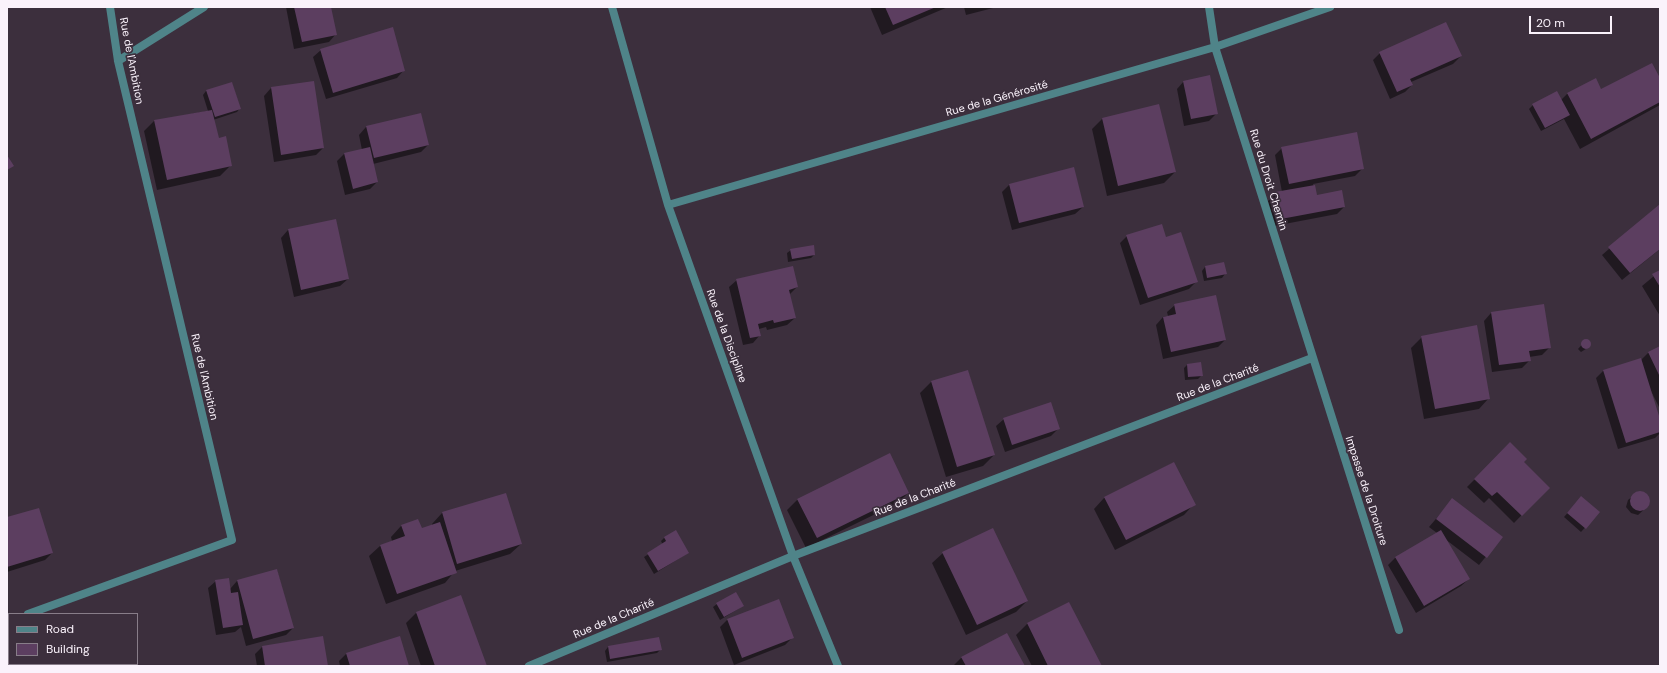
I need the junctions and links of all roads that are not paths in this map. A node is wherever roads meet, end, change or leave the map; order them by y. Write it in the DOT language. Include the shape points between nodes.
graph roads {
  1 [pos="110,7"];
  2 [pos="204,7"];
  3 [pos="612,7"];
  4 [pos="1209,7"];
  5 [pos="1330,7"];
  6 [pos="1215,47"];
  7 [pos="118,61"];
  8 [pos="668,205"];
  9 [pos="1312,358"];
  10 [pos="793,556"];
  11 [pos="31,613"];
  12 [pos="1399,630"];
  13 [pos="529,666"];
  14 [pos="838,666"];
  1 -- 7 [label="street, Rue de l'Ambition"];
  2 -- 7 [label="street"];
  3 -- 8 [label="street, Rue de la Discipline"];
  4 -- 6 [label="street, Rue du Droit Chemin"];
  5 -- 6 [label="street, Rue de la Générosité"];
  6 -- 8 [label="street, Rue de la Générosité"];
  6 -- 9 [label="street, Rue du Droit Chemin"];
  7 -- 11 [label="street, Rue de l'Ambition" via="232,540"];
  8 -- 10 [label="street, Rue de la Discipline"];
  9 -- 10 [label="street, Rue de la Charité"];
  9 -- 12 [label="street, Impasse de la Droiture"];
  10 -- 13 [label="street, Rue de la Charité"];
  10 -- 14 [label="street, Rue de la Discipline"];
}
